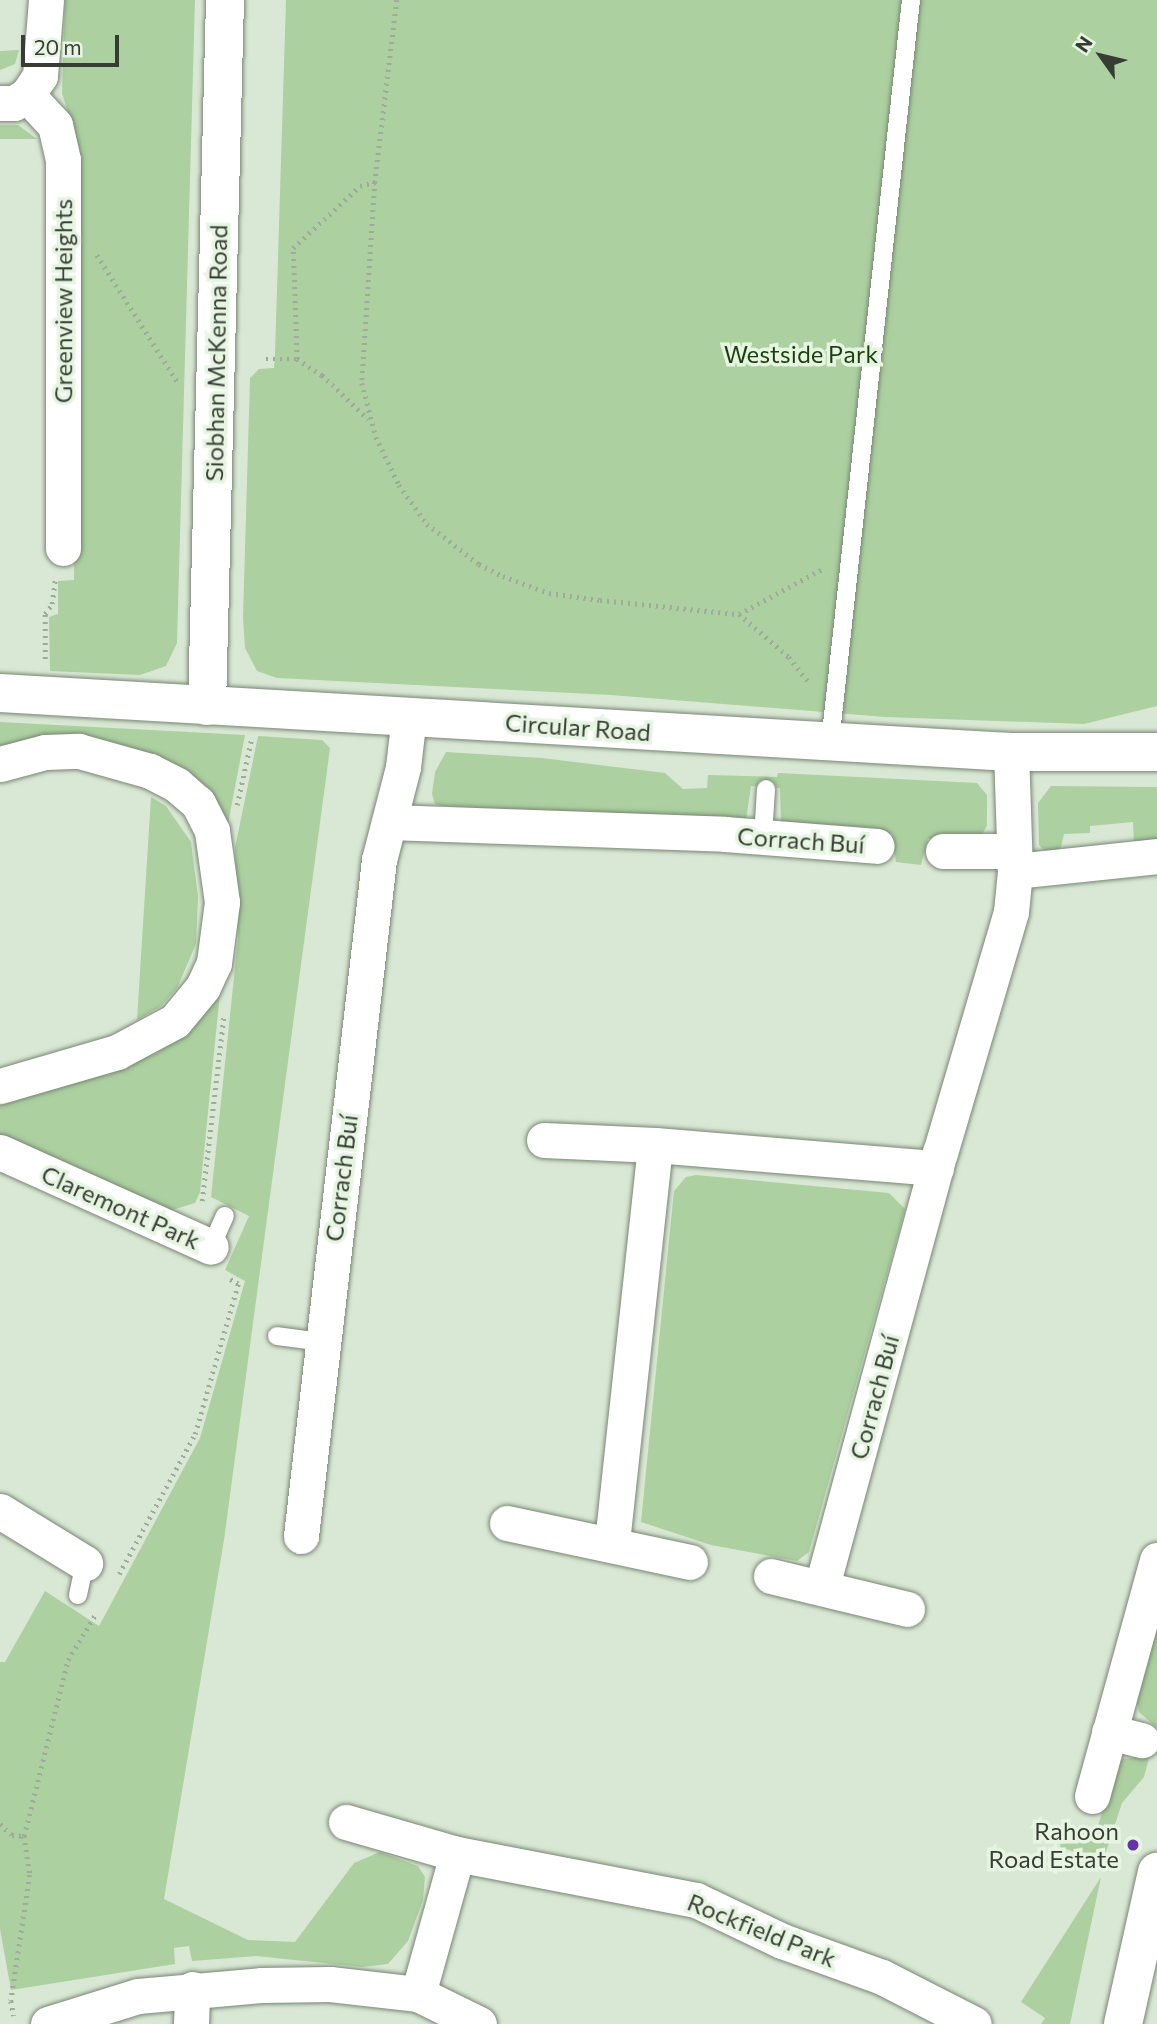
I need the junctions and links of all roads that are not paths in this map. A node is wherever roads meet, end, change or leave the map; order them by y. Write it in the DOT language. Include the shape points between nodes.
graph roads {
  1 [pos="46,0"];
  2 [pos="225,0"];
  3 [pos="911,0"];
  4 [pos="14,99"];
  5 [pos="63,548"];
  6 [pos="0,692"];
  7 [pos="207,706"];
  8 [pos="409,716"];
  9 [pos="830,743"];
  10 [pos="1011,752"];
  11 [pos="1157,752"];
  12 [pos="0,764"];
  13 [pos="766,789"];
  14 [pos="389,822"];
  15 [pos="764,837"];
  16 [pos="877,846"];
  17 [pos="943,851"];
  18 [pos="1157,856"];
  19 [pos="1014,861"];
  20 [pos="0,1086"];
  21 [pos="544,1140"];
  22 [pos="655,1145"];
  23 [pos="0,1152"];
  24 [pos="936,1168"];
  25 [pos="225,1216"];
  26 [pos="214,1260"];
  27 [pos="278,1336"];
  28 [pos="322,1342"];
  29 [pos="0,1511"];
  30 [pos="507,1522"];
  31 [pos="301,1536"];
  32 [pos="612,1542"];
  33 [pos="1157,1560"];
  34 [pos="690,1562"];
  35 [pos="771,1576"];
  36 [pos="81,1579"];
  37 [pos="822,1586"];
  38 [pos="906,1609"];
  39 [pos="1092,1796"];
  40 [pos="346,1822"];
  41 [pos="457,1854"];
  42 [pos="1157,1872"];
  43 [pos="192,1989"];
  44 [pos="418,1994"];
  45 [pos="48,2024"];
  46 [pos="191,2024"];
  47 [pos="479,2024"];
  48 [pos="974,2024"];
  49 [pos="1123,2024"];
  1 -- 4 [label="street" via="43,67"];
  2 -- 7 [label="street, Siobhan McKenna Road"];
  3 -- 9 [label="lane"];
  4 -- 5 [label="street, Greenview Heights" via="48,113 62,143"];
  6 -- 7 [label="street, Circular Road"];
  7 -- 8 [label="street, Circular Road"];
  8 -- 9 [label="street, Circular Road"];
  8 -- 14 [label="street, Corrach Buí" via="403,767"];
  9 -- 10 [label="street, Circular Road"];
  10 -- 11 [label="street, Circular Road"];
  10 -- 19 [label="street, Corrach Buí"];
  12 -- 20 [label="street" via="46,752 79,751 150,771 177,785 198,803 212,831 222,902 214,963 203,987 175,1021 125,1049"];
  13 -- 15 [label="lane"];
  14 -- 15 [label="street, Corrach Buí"];
  14 -- 28 [label="street, Corrach Buí" via="379,860"];
  15 -- 16 [label="street, Corrach Buí"];
  17 -- 19 [label="street"];
  18 -- 19 [label="street"];
  19 -- 24 [label="street, Corrach Buí" via="1011,912"];
  21 -- 22 [label="street"];
  22 -- 24 [label="street"];
  22 -- 32 [label="street"];
  23 -- 26 [label="street, Claremont Park" via="168,1228"];
  24 -- 37 [label="street, Corrach Buí"];
  25 -- 26 [label="lane, Claremont Park"];
  27 -- 28 [label="lane"];
  28 -- 31 [label="street, Corrach Buí"];
  29 -- 36 [label="street"];
  30 -- 32 [label="street"];
  32 -- 34 [label="street"];
  33 -- 39 [label="street" via="1125,1736"];
  35 -- 37 [label="street"];
  37 -- 38 [label="street"];
  40 -- 41 [label="street, Rockfield Park"];
  41 -- 44 [label="street"];
  41 -- 48 [label="street, Rockfield Park" via="696,1900 782,1941 882,1977"];
  42 -- 49 [label="street"];
  43 -- 44 [label="street" via="330,1984"];
  43 -- 45 [label="street" via="115,2001"];
  43 -- 46 [label="street"];
  44 -- 47 [label="street"];
}
